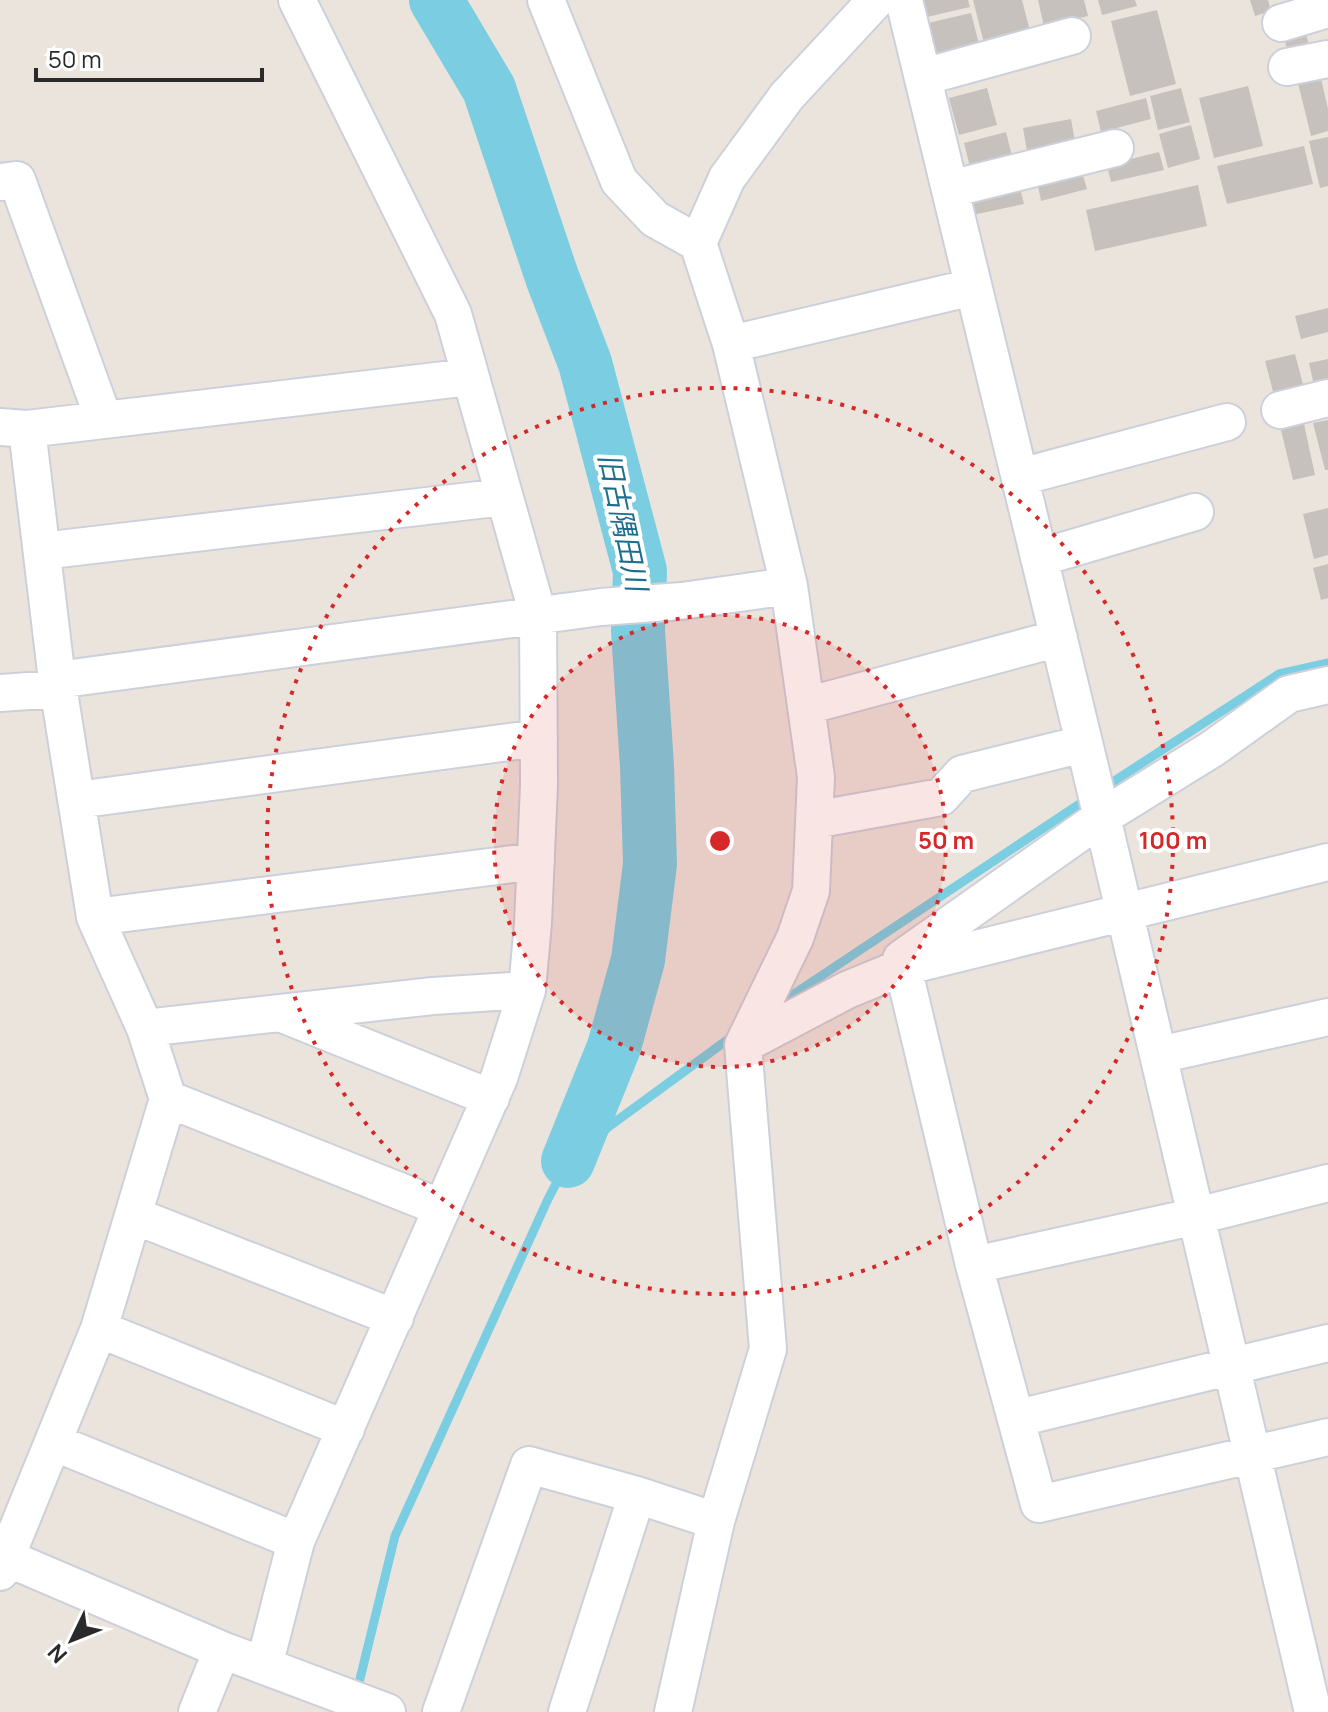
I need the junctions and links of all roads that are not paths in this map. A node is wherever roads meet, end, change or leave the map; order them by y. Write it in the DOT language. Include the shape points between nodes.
graph roads {
  1 [pos="297,0"];
  2 [pos="546,0"];
  3 [pos="876,0"];
  4 [pos="904,0"];
  5 [pos="1328,9"];
  6 [pos="1281,23"];
  7 [pos="1072,36"];
  8 [pos="1328,59"];
  9 [pos="1287,67"];
  10 [pos="923,77"];
  11 [pos="1115,148"];
  12 [pos="0,182"];
  13 [pos="950,189"];
  14 [pos="698,243"];
  15 [pos="973,287"];
  16 [pos="731,344"];
  17 [pos="470,377"];
  18 [pos="1328,398"];
  19 [pos="1280,410"];
  20 [pos="104,420"];
  21 [pos="1227,422"];
  22 [pos="14,428"];
  23 [pos="1020,477"];
  24 [pos="504,497"];
  25 [pos="1195,512"];
  26 [pos="42,551"];
  27 [pos="1039,558"];
  28 [pos="789,586"];
  29 [pos="538,615"];
  30 [pos="1059,638"];
  31 [pos="58,684"];
  32 [pos="1328,685"];
  33 [pos="0,693"];
  34 [pos="806,706"];
  35 [pos="539,738"];
  36 [pos="1083,744"];
  37 [pos="77,800"];
  38 [pos="1102,817"];
  39 [pos="814,820"];
  40 [pos="536,861"];
  41 [pos="1328,862"];
  42 [pos="1125,911"];
  43 [pos="95,917"];
  44 [pos="903,967"];
  45 [pos="527,990"];
  46 [pos="280,1013"];
  47 [pos="1328,1017"];
  48 [pos="145,1028"];
  49 [pos="743,1045"];
  50 [pos="1159,1055"];
  51 [pos="491,1098"];
  52 [pos="168,1099"];
  53 [pos="1328,1183"];
  54 [pos="442,1208"];
  55 [pos="135,1216"];
  56 [pos="1197,1216"];
  57 [pos="974,1265"];
  58 [pos="395,1318"];
  59 [pos="99,1329"];
  60 [pos="1328,1343"];
  61 [pos="1230,1366"];
  62 [pos="1018,1418"];
  63 [pos="346,1429"];
  64 [pos="1328,1437"];
  65 [pos="53,1442"];
  66 [pos="1252,1454"];
  67 [pos="637,1495"];
  68 [pos="716,1521"];
  69 [pos="296,1541"];
  70 [pos="3,1565"];
  71 [pos="222,1650"];
  72 [pos="264,1666"];
  73 [pos="197,1712"];
  74 [pos="387,1712"];
  75 [pos="441,1712"];
  76 [pos="567,1712"];
  77 [pos="673,1712"];
  78 [pos="1313,1712"];
  1 -- 17 [label="street" via="453,314"];
  2 -- 14 [label="street" via="619,181 655,219"];
  3 -- 14 [label="street" via="770,119 727,178"];
  4 -- 10 [label="street"];
  5 -- 6 [label="street"];
  7 -- 10 [label="street"];
  8 -- 9 [label="street"];
  10 -- 13 [label="street"];
  11 -- 13 [label="street"];
  12 -- 20 [label="street" via="17,180"];
  13 -- 15 [label="street"];
  14 -- 16 [label="street"];
  15 -- 16 [label="street"];
  15 -- 23 [label="street"];
  16 -- 28 [label="street"];
  17 -- 20 [label="street"];
  17 -- 24 [label="street"];
  18 -- 19 [label="street"];
  20 -- 22 [label="street"];
  21 -- 23 [label="street"];
  22 -- 26 [label="street"];
  23 -- 27 [label="street"];
  24 -- 26 [label="street"];
  24 -- 29 [label="street"];
  25 -- 27 [label="street"];
  26 -- 31 [label="street"];
  27 -- 30 [label="street"];
  28 -- 29 [label="street"];
  28 -- 34 [label="street"];
  29 -- 31 [label="street"];
  29 -- 35 [label="street"];
  30 -- 34 [label="street"];
  30 -- 36 [label="street"];
  31 -- 33 [label="street"];
  31 -- 37 [label="street"];
  32 -- 38 [label="street" via="1289,694"];
  34 -- 39 [label="street" via="816,777"];
  35 -- 37 [label="street"];
  35 -- 40 [label="street"];
  36 -- 38 [label="street"];
  36 -- 39 [label="street" via="962,774 941,797"];
  37 -- 43 [label="street"];
  38 -- 42 [label="street"];
  38 -- 44 [label="street" via="901,959"];
  39 -- 49 [label="street" via="811,891 795,938"];
  40 -- 43 [label="street"];
  40 -- 45 [label="street"];
  41 -- 42 [label="street"];
  42 -- 44 [label="street"];
  42 -- 50 [label="street"];
  43 -- 48 [label="street"];
  44 -- 49 [label="street"];
  44 -- 57 [label="street"];
  45 -- 46 [label="street"];
  45 -- 51 [label="street"];
  46 -- 48 [label="street"];
  46 -- 51 [label="street"];
  47 -- 50 [label="street"];
  48 -- 52 [label="street"];
  49 -- 68 [label="street" via="768,1349"];
  50 -- 56 [label="street"];
  51 -- 54 [label="street"];
  52 -- 54 [label="street"];
  52 -- 55 [label="street"];
  53 -- 56 [label="street"];
  54 -- 58 [label="street"];
  55 -- 58 [label="street"];
  55 -- 59 [label="street"];
  56 -- 57 [label="street"];
  56 -- 61 [label="street"];
  57 -- 62 [label="street"];
  58 -- 63 [label="street"];
  59 -- 63 [label="street"];
  59 -- 65 [label="street"];
  60 -- 61 [label="street"];
  61 -- 62 [label="street"];
  61 -- 66 [label="street"];
  62 -- 66 [label="street" via="1039,1504"];
  63 -- 69 [label="street"];
  64 -- 66 [label="street"];
  65 -- 69 [label="street"];
  65 -- 70 [label="street"];
  66 -- 78 [label="street"];
  67 -- 68 [label="street"];
  67 -- 75 [label="street" via="529,1465"];
  67 -- 76 [label="street"];
  68 -- 77 [label="street"];
  69 -- 72 [label="street"];
  70 -- 71 [label="street"];
  71 -- 72 [label="street"];
  71 -- 73 [label="street"];
  72 -- 74 [label="street"];
}
